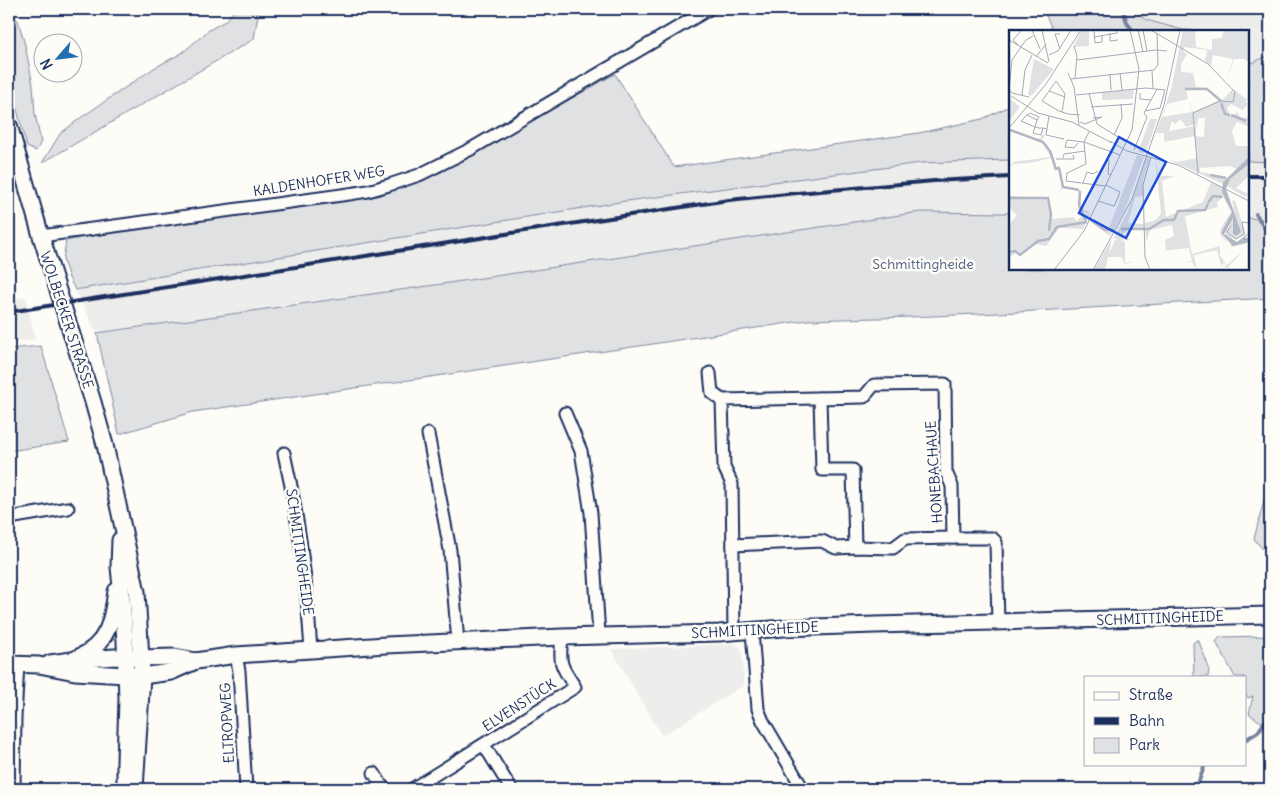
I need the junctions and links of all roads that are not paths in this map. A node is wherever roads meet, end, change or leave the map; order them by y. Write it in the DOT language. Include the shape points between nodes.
graph roads {
  1 [pos="709,9"];
  2 [pos="9,125"];
  3 [pos="41,236"];
  4 [pos="710,372"];
  5 [pos="820,398"];
  6 [pos="722,400"];
  7 [pos="565,413"];
  8 [pos="428,434"];
  9 [pos="284,454"];
  10 [pos="68,508"];
  11 [pos="121,516"];
  12 [pos="9,518"];
  13 [pos="953,538"];
  14 [pos="733,545"];
  15 [pos="856,547"];
  16 [pos="119,568"];
  17 [pos="1270,615"];
  18 [pos="998,622"];
  19 [pos="752,631"];
  20 [pos="734,632"];
  21 [pos="599,635"];
  22 [pos="562,637"];
  23 [pos="458,642"];
  24 [pos="312,650"];
  25 [pos="236,656"];
  26 [pos="133,658"];
  27 [pos="72,660"];
  28 [pos="196,662"];
  29 [pos="13,664"];
  30 [pos="39,665"];
  31 [pos="126,675"];
  32 [pos="142,676"];
  33 [pos="484,745"];
  34 [pos="374,773"];
  35 [pos="14,789"];
  36 [pos="125,789"];
  37 [pos="135,789"];
  38 [pos="246,789"];
  39 [pos="384,789"];
  40 [pos="412,789"];
  41 [pos="511,789"];
  42 [pos="803,789"];
  1 -- 3 [label="street, KALDENHOFER WEG" via="471,149 419,175 368,191"];
  2 -- 3 [label="street, WOLBECKER STRASSE"];
  3 -- 11 [label="street, WOLBECKER STRASSE" via="93,402"];
  4 -- 6 [label="street" via="712,393"];
  5 -- 6 [label="street, HONEBACHAUE"];
  5 -- 13 [label="street, HONEBACHAUE" via="864,397 874,385 945,384 946,472 952,486"];
  5 -- 15 [label="street" via="822,470 853,470"];
  6 -- 14 [label="street" via="724,467 732,484"];
  7 -- 21 [label="street" via="581,450 591,513"];
  8 -- 23 [label="street" via="450,550"];
  9 -- 24 [label="street, SCHMITTINGHEIDE" via="301,545"];
  10 -- 12 [label="street"];
  11 -- 16 [label="street, WOLBECKER STRASSE"];
  11 -- 26 [label="street, WOLBECKER STRASSE" via="137,592"];
  13 -- 15 [label="street, HONEBACHAUE" via="905,539 893,548"];
  13 -- 18 [label="street, HONEBACHAUE" via="992,538 996,542"];
  14 -- 15 [label="street, HONEBACHAUE" via="822,541 836,548"];
  14 -- 20 [label="street"];
  16 -- 26 [label="street, WOLBECKER STRASSE"];
  16 -- 27 [label="street" via="107,633 93,650"];
  17 -- 18 [label="street, SCHMITTINGHEIDE"];
  18 -- 19 [label="street, SCHMITTINGHEIDE"];
  19 -- 20 [label="street, SCHMITTINGHEIDE"];
  19 -- 42 [label="street" via="758,709"];
  20 -- 21 [label="street, SCHMITTINGHEIDE"];
  21 -- 22 [label="street, SCHMITTINGHEIDE"];
  22 -- 23 [label="street, SCHMITTINGHEIDE"];
  22 -- 33 [label="street, ELVENSTÜCK" via="562,665 575,687"];
  23 -- 24 [label="street, SCHMITTINGHEIDE"];
  24 -- 25 [label="street, SCHMITTINGHEIDE"];
  25 -- 28 [label="street, SCHMITTINGHEIDE"];
  25 -- 38 [label="street, ELTROPWEG"];
  26 -- 27 [label="street, SCHMITTINGHEIDE"];
  26 -- 28 [label="street, SCHMITTINGHEIDE" via="174,657"];
  26 -- 31 [label="street, WOLBECKER STRASSE"];
  26 -- 32 [label="street, WOLBECKER STRASSE"];
  27 -- 30 [label="street"];
  28 -- 32 [label="street, SCHMITTINGHEIDE" via="171,672"];
  29 -- 30 [label="street"];
  29 -- 35 [label="street"];
  30 -- 31 [label="street, SCHMITTINGHEIDE" via="75,672"];
  31 -- 32 [label="street, SCHMITTINGHEIDE"];
  31 -- 36 [label="street, WOLBECKER STRASSE"];
  32 -- 37 [label="street, WOLBECKER STRASSE"];
  33 -- 40 [label="street, ELVENSTÜCK"];
  33 -- 41 [label="street, ELVENSTÜCK"];
  34 -- 39 [label="street"];
}
